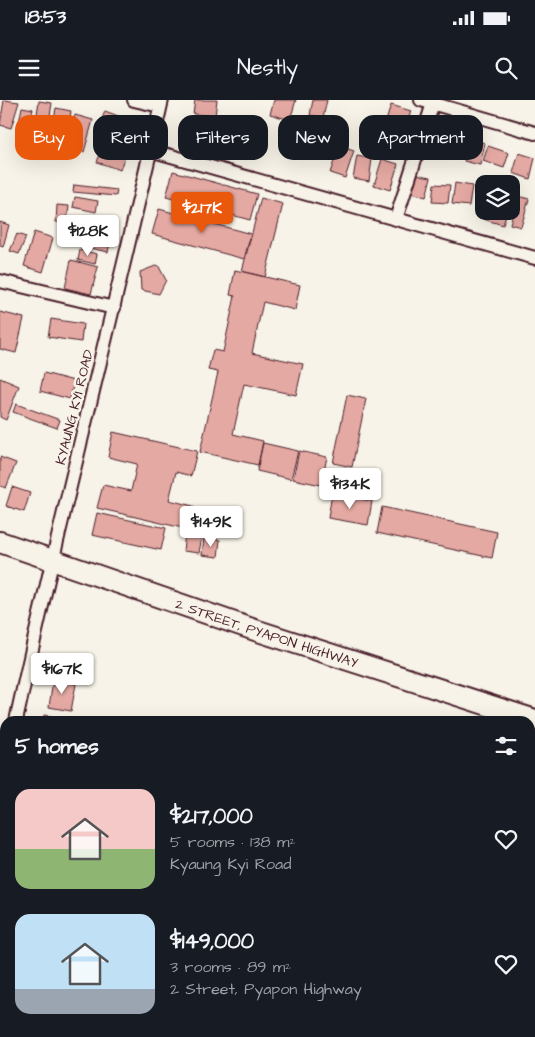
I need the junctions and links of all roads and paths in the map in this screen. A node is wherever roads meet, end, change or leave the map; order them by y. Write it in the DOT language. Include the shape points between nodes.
graph roads {
  1 [pos="134,100"];
  2 [pos="429,101"];
  3 [pos="161,103"];
  4 [pos="535,133"];
  5 [pos="168,155"];
  6 [pos="148,160"];
  7 [pos="396,219"];
  8 [pos="535,258"];
  9 [pos="0,281"];
  10 [pos="114,308"];
  11 [pos="0,542"];
  12 [pos="51,561"];
  13 [pos="17,716"];
  14 [pos="523,716"];
  1 -- 3 [label="street"];
  2 -- 4 [label="street"];
  2 -- 7 [label="street"];
  5 -- 7 [label="street"];
  6 -- 10 [label="street, KYAUNG KYI ROAD"];
  7 -- 8 [label="street"];
  9 -- 10 [label="street"];
  10 -- 12 [label="street, KYAUNG KYI ROAD"];
  11 -- 12 [label="main road, 2 STREET, PYAPON HIGHWAY"];
  12 -- 13 [label="street, KYAUNG KYI ROAD"];
  12 -- 14 [label="main road, 2 STREET, PYAPON HIGHWAY"];
}
